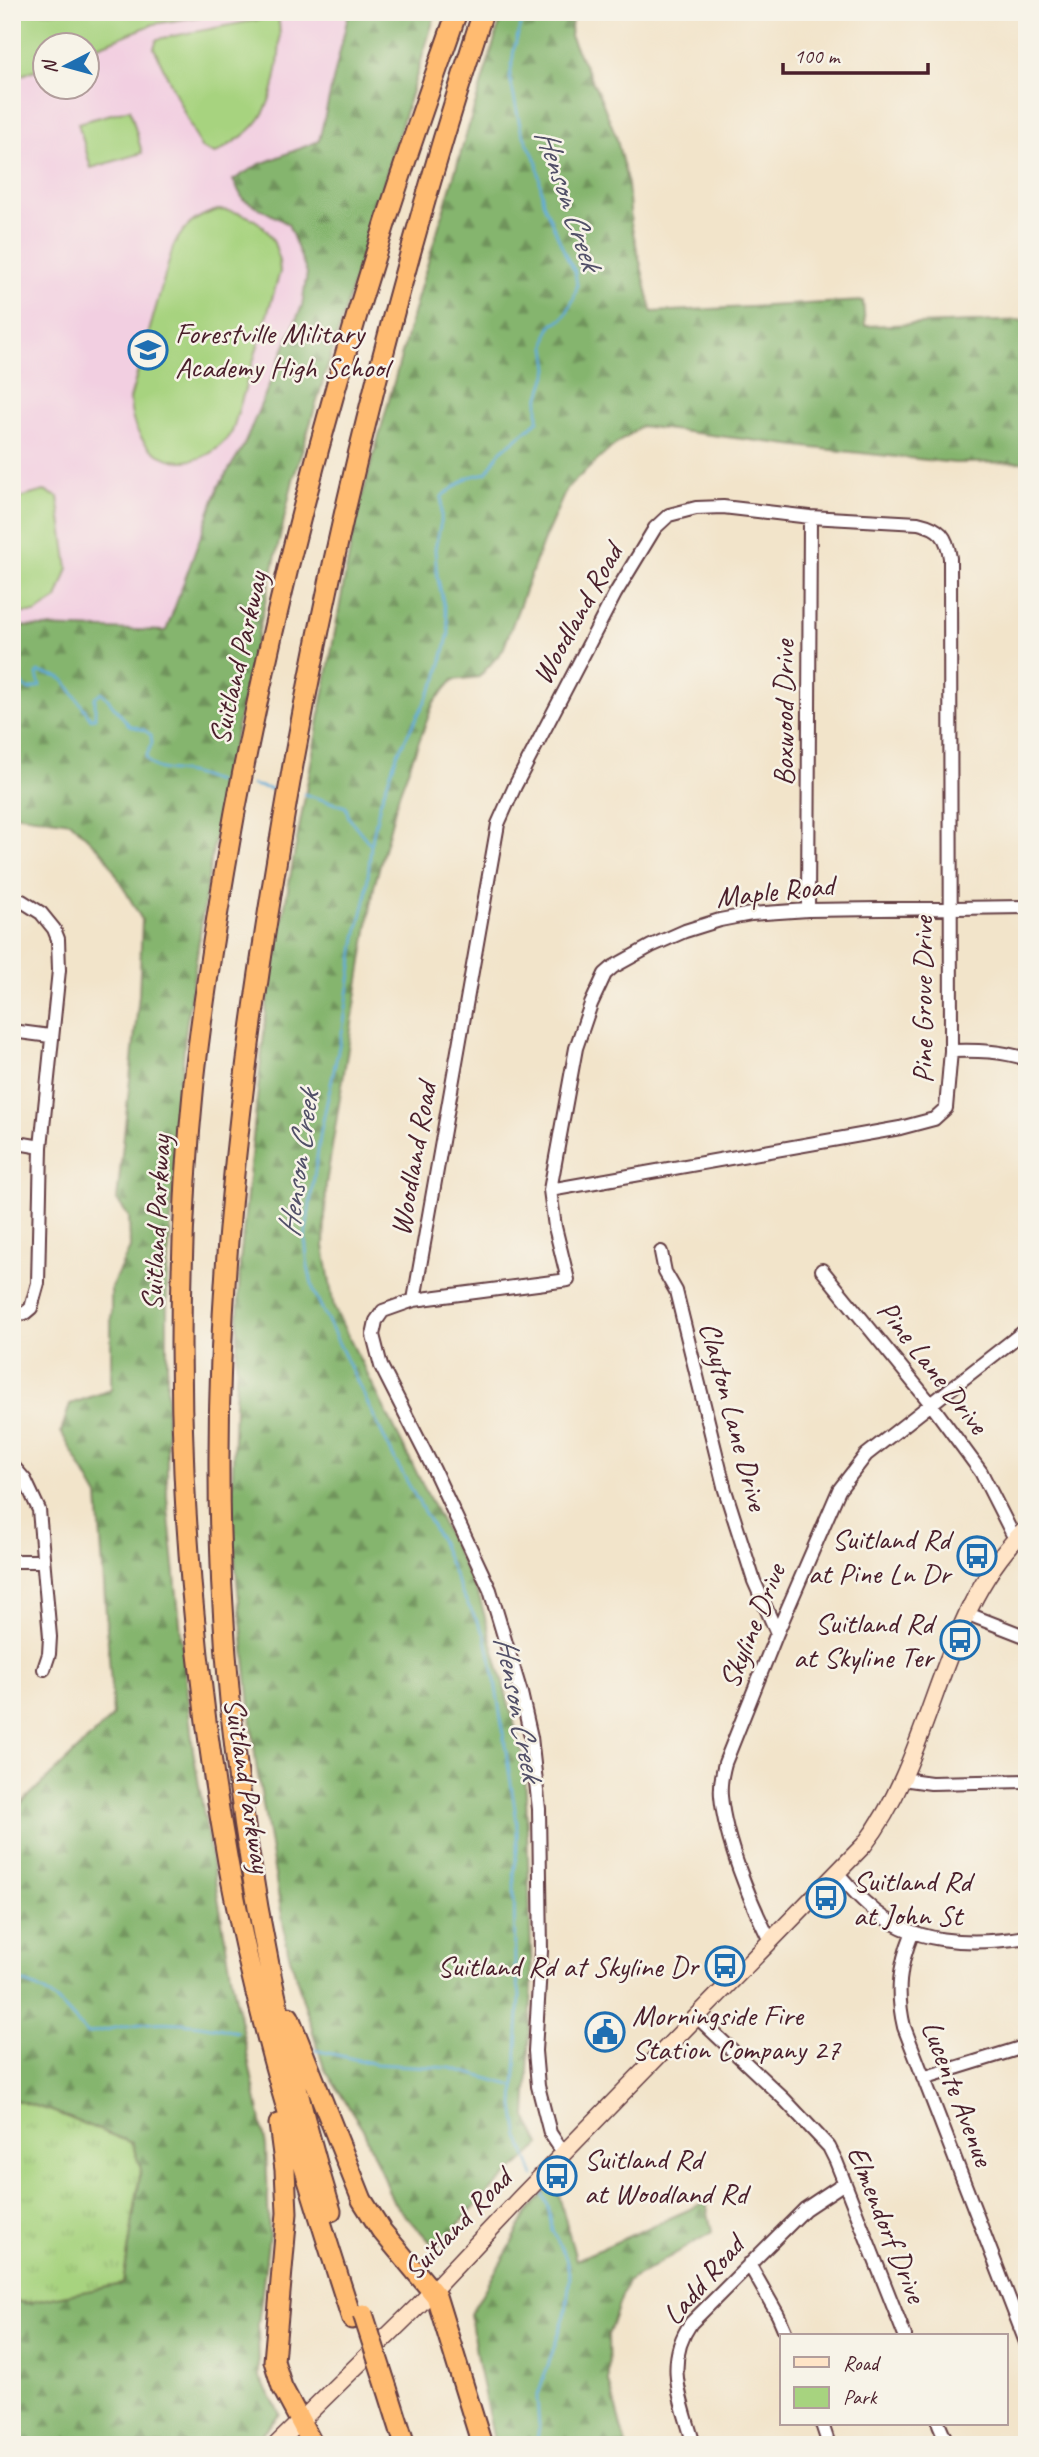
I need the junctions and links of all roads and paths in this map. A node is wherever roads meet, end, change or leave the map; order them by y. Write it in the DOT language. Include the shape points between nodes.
graph roads {
  1 [pos="457,12"];
  2 [pos="483,12"];
  3 [pos="810,517"];
  4 [pos="950,611"];
  5 [pos="22,901"];
  6 [pos="1027,907"];
  7 [pos="949,909"];
  8 [pos="808,910"];
  9 [pos="12,1031"];
  10 [pos="50,1036"];
  11 [pos="951,1051"];
  12 [pos="1027,1059"];
  13 [pos="12,1142"];
  14 [pos="41,1147"];
  15 [pos="550,1190"];
  16 [pos="661,1252"];
  17 [pos="822,1270"];
  18 [pos="414,1300"];
  19 [pos="12,1315"];
  20 [pos="1027,1329"];
  21 [pos="931,1404"];
  22 [pos="12,1465"];
  23 [pos="1021,1533"];
  24 [pos="43,1561"];
  25 [pos="12,1562"];
  26 [pos="968,1614"];
  27 [pos="776,1633"];
  28 [pos="1027,1637"];
  29 [pos="44,1669"];
  30 [pos="902,1779"];
  31 [pos="1027,1781"];
  32 [pos="838,1874"];
  33 [pos="257,1906"];
  34 [pos="912,1934"];
  35 [pos="1027,1937"];
  36 [pos="770,1941"];
  37 [pos="257,1999"];
  38 [pos="697,2017"];
  39 [pos="1027,2046"];
  40 [pos="923,2078"];
  41 [pos="564,2154"];
  42 [pos="844,2183"];
  43 [pos="748,2264"];
  44 [pos="433,2290"];
  45 [pos="357,2316"];
  46 [pos="786,2334"];
  47 [pos="904,2334"];
  48 [pos="1027,2345"];
  49 [pos="381,2391"];
  50 [pos="301,2419"];
  51 [pos="822,2426"];
  52 [pos="940,2426"];
  53 [pos="276,2445"];
  54 [pos="313,2445"];
  55 [pos="392,2445"];
  56 [pos="405,2445"];
  57 [pos="482,2445"];
  58 [pos="694,2445"];
  59 [pos="829,2445"];
  60 [pos="948,2445"];
  1 -- 37 [label="highway, Suitland Parkway" via="359,307 293,546 226,861 194,1085 181,1332 190,1543 216,1788"];
  2 -- 33 [label="highway, Suitland Parkway" via="404,273 336,548 275,869 242,1116 223,1319 219,1516 231,1718"];
  3 -- 4 [label="street, Woodland Road" via="933,526 946,536 948,544"];
  3 -- 8 [label="street, Boxwood Drive"];
  3 -- 18 [label="street, Woodland Road" via="723,508 678,512 663,520 615,594 515,786 494,844"];
  4 -- 7 [label="street, Pine Grove Drive"];
  5 -- 10 [label="street" via="47,919 58,939 59,970"];
  6 -- 7 [label="street, Maple Road"];
  7 -- 8 [label="street, Maple Road"];
  7 -- 11 [label="street, Pine Grove Drive"];
  8 -- 15 [label="street, Maple Road" via="751,914 685,931 628,957 605,974 576,1048"];
  9 -- 10 [label="street"];
  10 -- 14 [label="street"];
  11 -- 12 [label="street" via="1005,1052"];
  11 -- 15 [label="street, Pine Grove Drive" via="946,1108 933,1119"];
  13 -- 14 [label="street"];
  14 -- 19 [label="street" via="38,1283 31,1308"];
  15 -- 18 [label="street, Maple Road" via="568,1280"];
  16 -- 27 [label="street, Clayton Lane Drive" via="676,1291 725,1490"];
  17 -- 21 [label="street, Pine Lane Drive"];
  18 -- 41 [label="street" via="383,1311 376,1321 374,1344 490,1590 524,1704 539,1809 538,2086 550,2133"];
  20 -- 21 [label="street, Skyline Drive"];
  21 -- 23 [label="street, Pine Lane Drive"];
  21 -- 27 [label="street, Skyline Drive" via="866,1455 839,1490"];
  22 -- 24 [label="street" via="39,1510"];
  23 -- 26 [label="main road, Suitland Road" via="990,1571"];
  24 -- 25 [label="street"];
  24 -- 29 [label="street" via="50,1637"];
  26 -- 28 [label="street"];
  26 -- 30 [label="main road, Suitland Road"];
  27 -- 36 [label="street, Skyline Drive" via="721,1780 726,1822 739,1865"];
  30 -- 31 [label="street" via="931,1783"];
  30 -- 32 [label="main road, Suitland Road" via="874,1832"];
  32 -- 34 [label="street" via="868,1906"];
  32 -- 36 [label="main road, Suitland Road"];
  33 -- 44 [label="highway" via="290,2020 357,2189 381,2230"];
  33 -- 45 [label="highway, Suitland Parkway" via="303,2118"];
  34 -- 35 [label="street" via="971,1942"];
  34 -- 40 [label="street, Lucente Avenue" via="900,1969 899,2006"];
  36 -- 38 [label="main road, Suitland Road"];
  37 -- 45 [label="highway, Suitland Parkway" via="298,2151"];
  37 -- 50 [label="highway" via="262,2054 279,2125 286,2185 274,2361"];
  38 -- 41 [label="main road, Suitland Road"];
  38 -- 42 [label="street, Elmendorf Drive" via="829,2147"];
  39 -- 40 [label="street"];
  40 -- 48 [label="street, Lucente Avenue"];
  41 -- 44 [label="main road, Suitland Road"];
  42 -- 43 [label="street, Ladd Road" via="805,2209"];
  42 -- 47 [label="street, Elmendorf Drive"];
  43 -- 46 [label="street"];
  43 -- 58 [label="street, Ladd Road" via="680,2338 675,2369"];
  44 -- 50 [label="main road, Suitland Road"];
  44 -- 57 [label="highway"];
  45 -- 49 [label="highway, Suitland Parkway, bridge"];
  49 -- 55 [label="highway, Suitland Parkway"];
  49 -- 56 [label="highway, Suitland Parkway"];
  50 -- 53 [label="main road, Suitland Road"];
  50 -- 54 [label="highway"];
  51 -- 59 [label="street"];
  52 -- 60 [label="street"];
}
